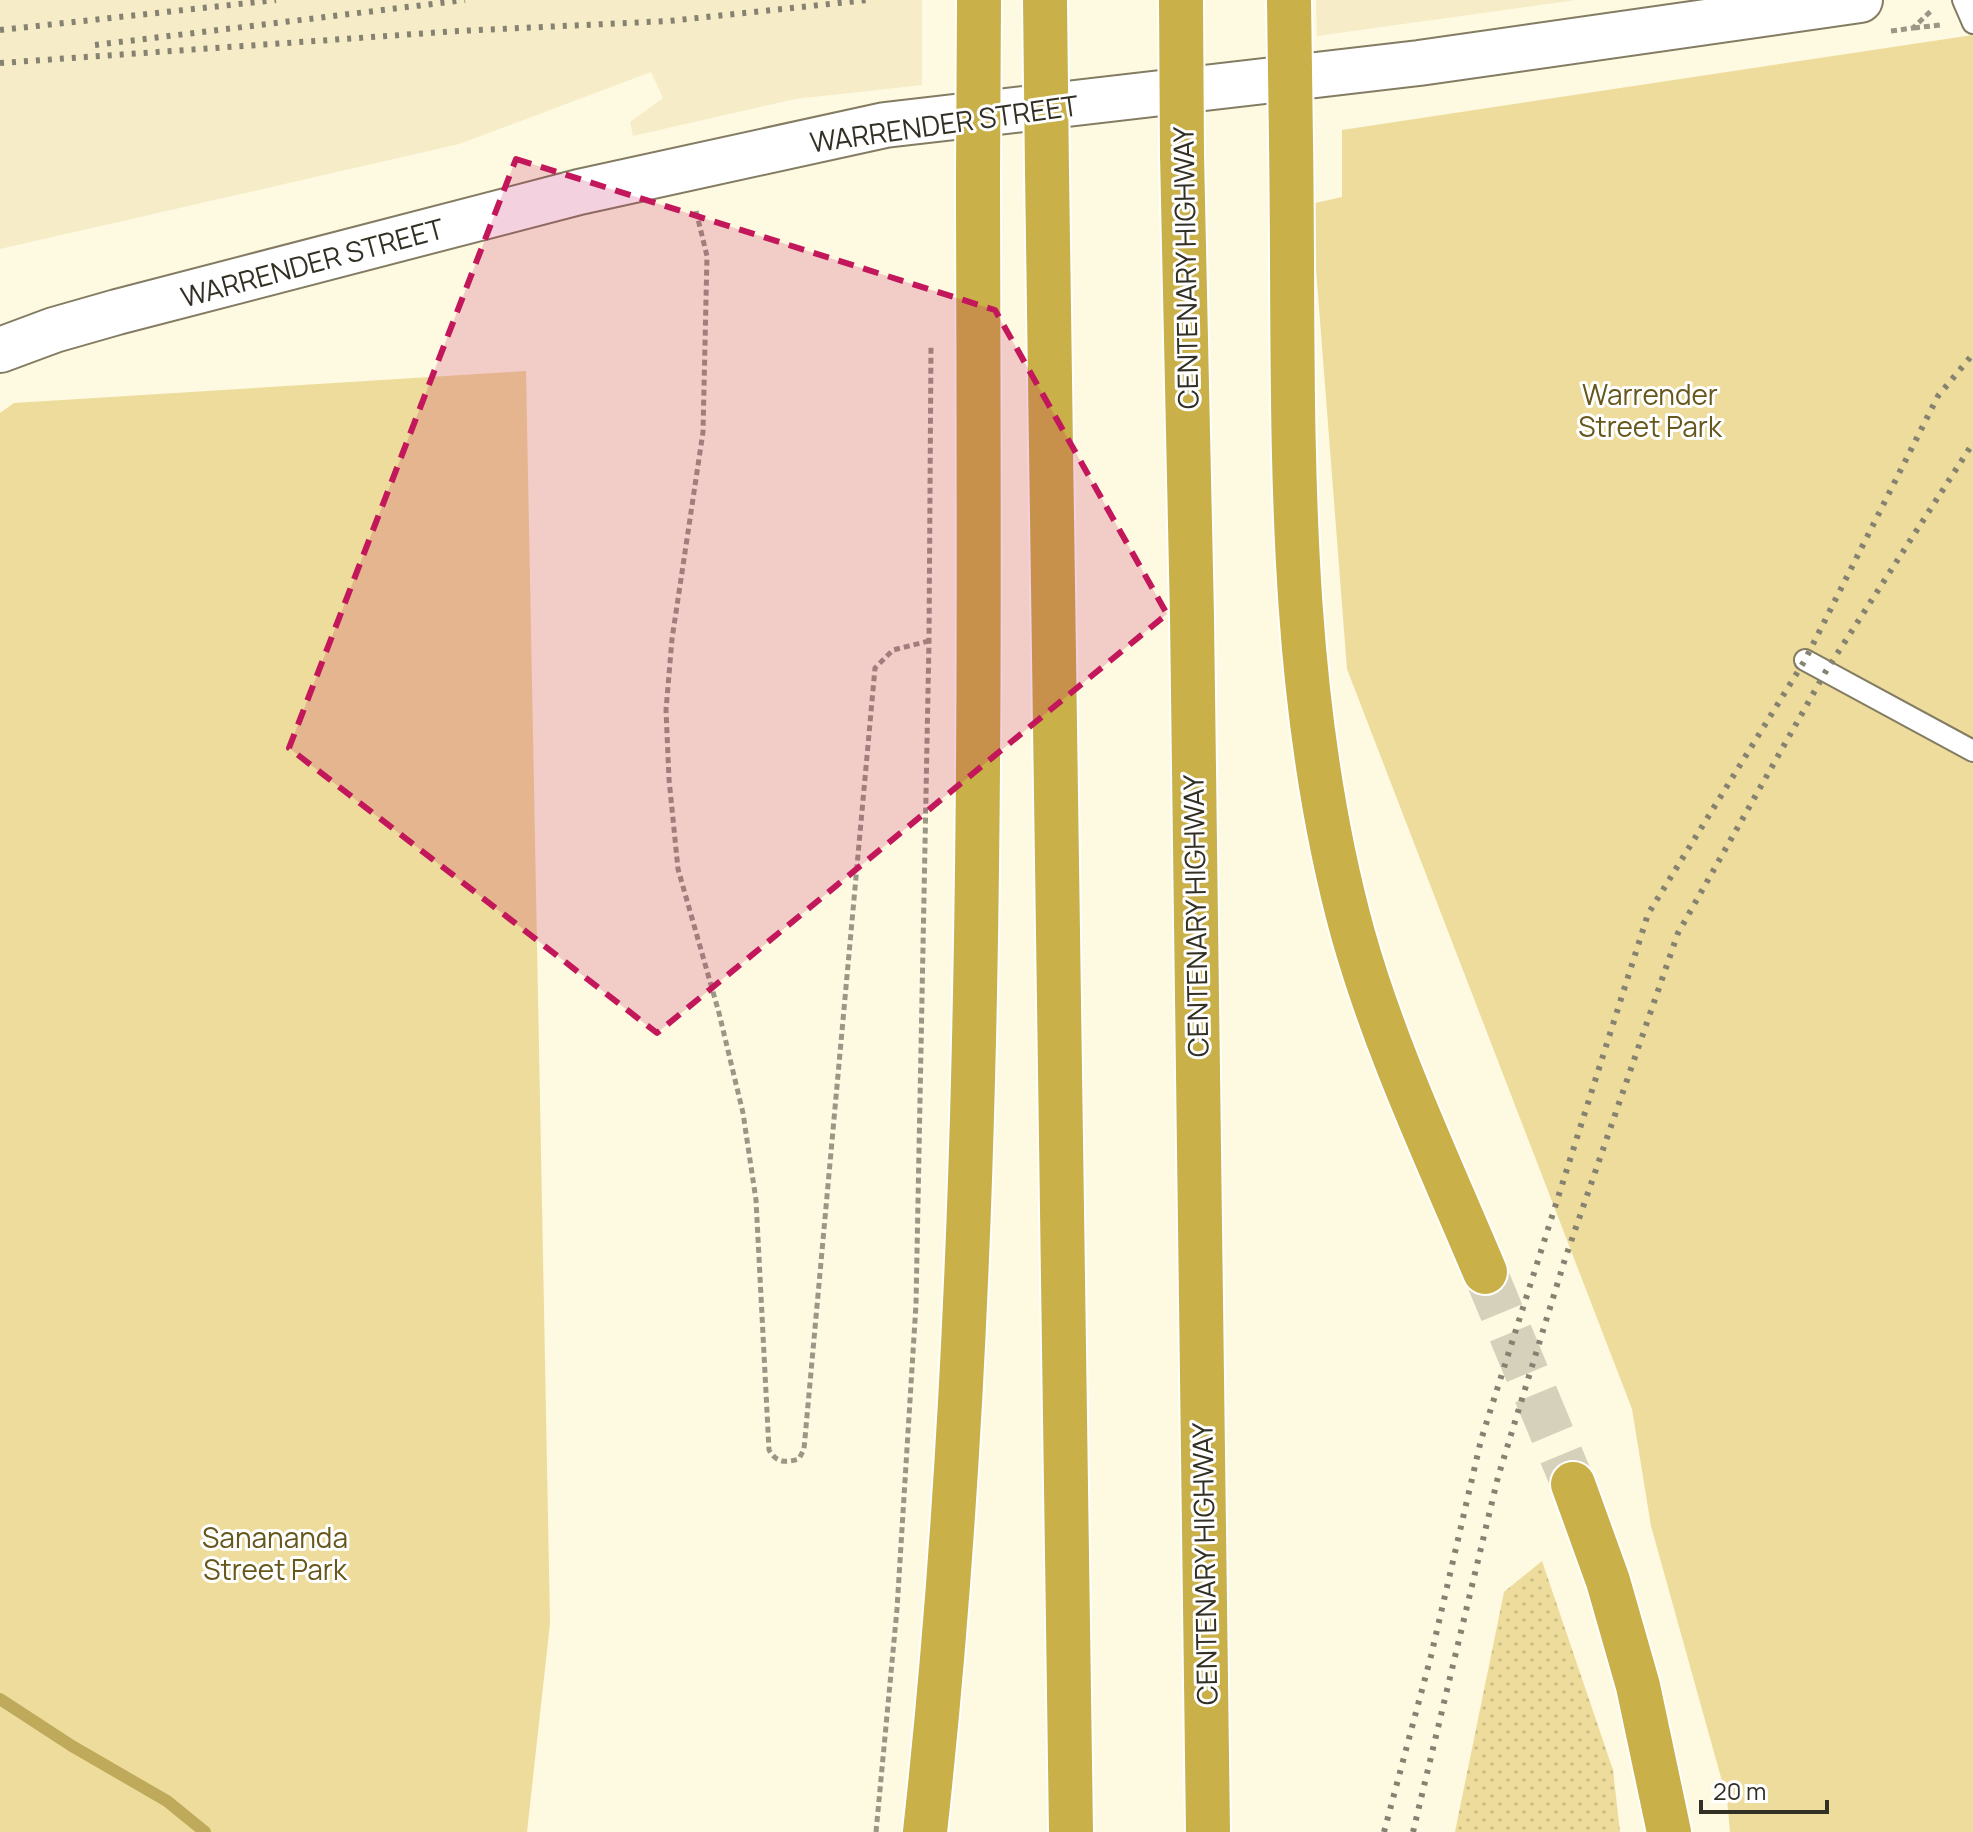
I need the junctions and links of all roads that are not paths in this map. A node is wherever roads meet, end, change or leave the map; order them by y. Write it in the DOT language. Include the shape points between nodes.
graph roads {
  1 [pos="979,0"];
  2 [pos="1045,0"];
  3 [pos="1181,0"];
  4 [pos="1289,0"];
  5 [pos="1860,0"];
  6 [pos="1963,0"];
  7 [pos="1973,23"];
  8 [pos="0,350"];
  9 [pos="1805,660"];
  10 [pos="1973,751"];
  11 [pos="1485,1272"];
  12 [pos="1573,1484"];
  13 [pos="925,1832"];
  14 [pos="1071,1832"];
  15 [pos="1208,1832"];
  16 [pos="1669,1832"];
  1 -- 13 [label="highway, bridge" via="971,1202 939,1705"];
  2 -- 14 [label="highway, bridge"];
  3 -- 15 [label="highway, CENTENARY HIGHWAY, bridge"];
  4 -- 11 [label="highway, bridge" via="1297,579 1307,696 1326,816 1354,935 1395,1057"];
  5 -- 8 [label="street, WARRENDER STREET" via="1419,63 885,125 579,192 117,312"];
  6 -- 7 [label="lane"];
  9 -- 10 [label="lane"];
  12 -- 16 [label="highway" via="1638,1686"];
}
